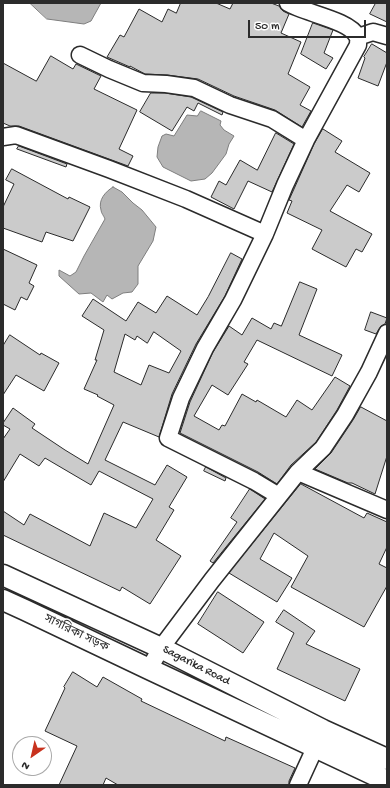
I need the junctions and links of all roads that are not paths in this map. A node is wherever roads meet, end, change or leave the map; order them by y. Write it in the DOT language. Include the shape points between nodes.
graph roads {
  1 [pos="288,3"];
  2 [pos="387,36"];
  3 [pos="358,37"];
  4 [pos="80,55"];
  5 [pos="3,137"];
  6 [pos="306,140"];
  7 [pos="265,234"];
  8 [pos="387,333"];
  9 [pos="298,472"];
  10 [pos="279,496"];
  11 [pos="387,510"];
  12 [pos="3,575"];
  13 [pos="3,600"];
  14 [pos="161,648"];
  15 [pos="149,669"];
  16 [pos="319,739"];
  17 [pos="387,759"];
  18 [pos="387,781"];
  19 [pos="298,785"];
  1 -- 3 [label="street" via="335,21 352,30"];
  2 -- 3 [label="street" via="373,32"];
  3 -- 6 [label="street" via="358,45"];
  4 -- 6 [label="street" via="143,83 194,88 272,120"];
  5 -- 7 [label="street" via="16,135 186,198"];
  6 -- 7 [label="street"];
  7 -- 10 [label="street" via="181,398 168,438"];
  8 -- 9 [label="street" via="345,415 322,448"];
  9 -- 10 [label="street"];
  9 -- 11 [label="street"];
  10 -- 14 [label="street"];
  12 -- 14 [label="main road, Sagarika Road"];
  13 -- 15 [label="main road, সাগরিকা সড়ক"];
  14 -- 15 [label="street"];
  14 -- 16 [label="main road, Sagarika Road"];
  15 -- 16 [label="main road, Sagarika Road"];
  16 -- 17 [label="main road, Sagarika Road"];
  16 -- 18 [label="main road, Sagarika Road"];
  16 -- 19 [label="street"];
}
